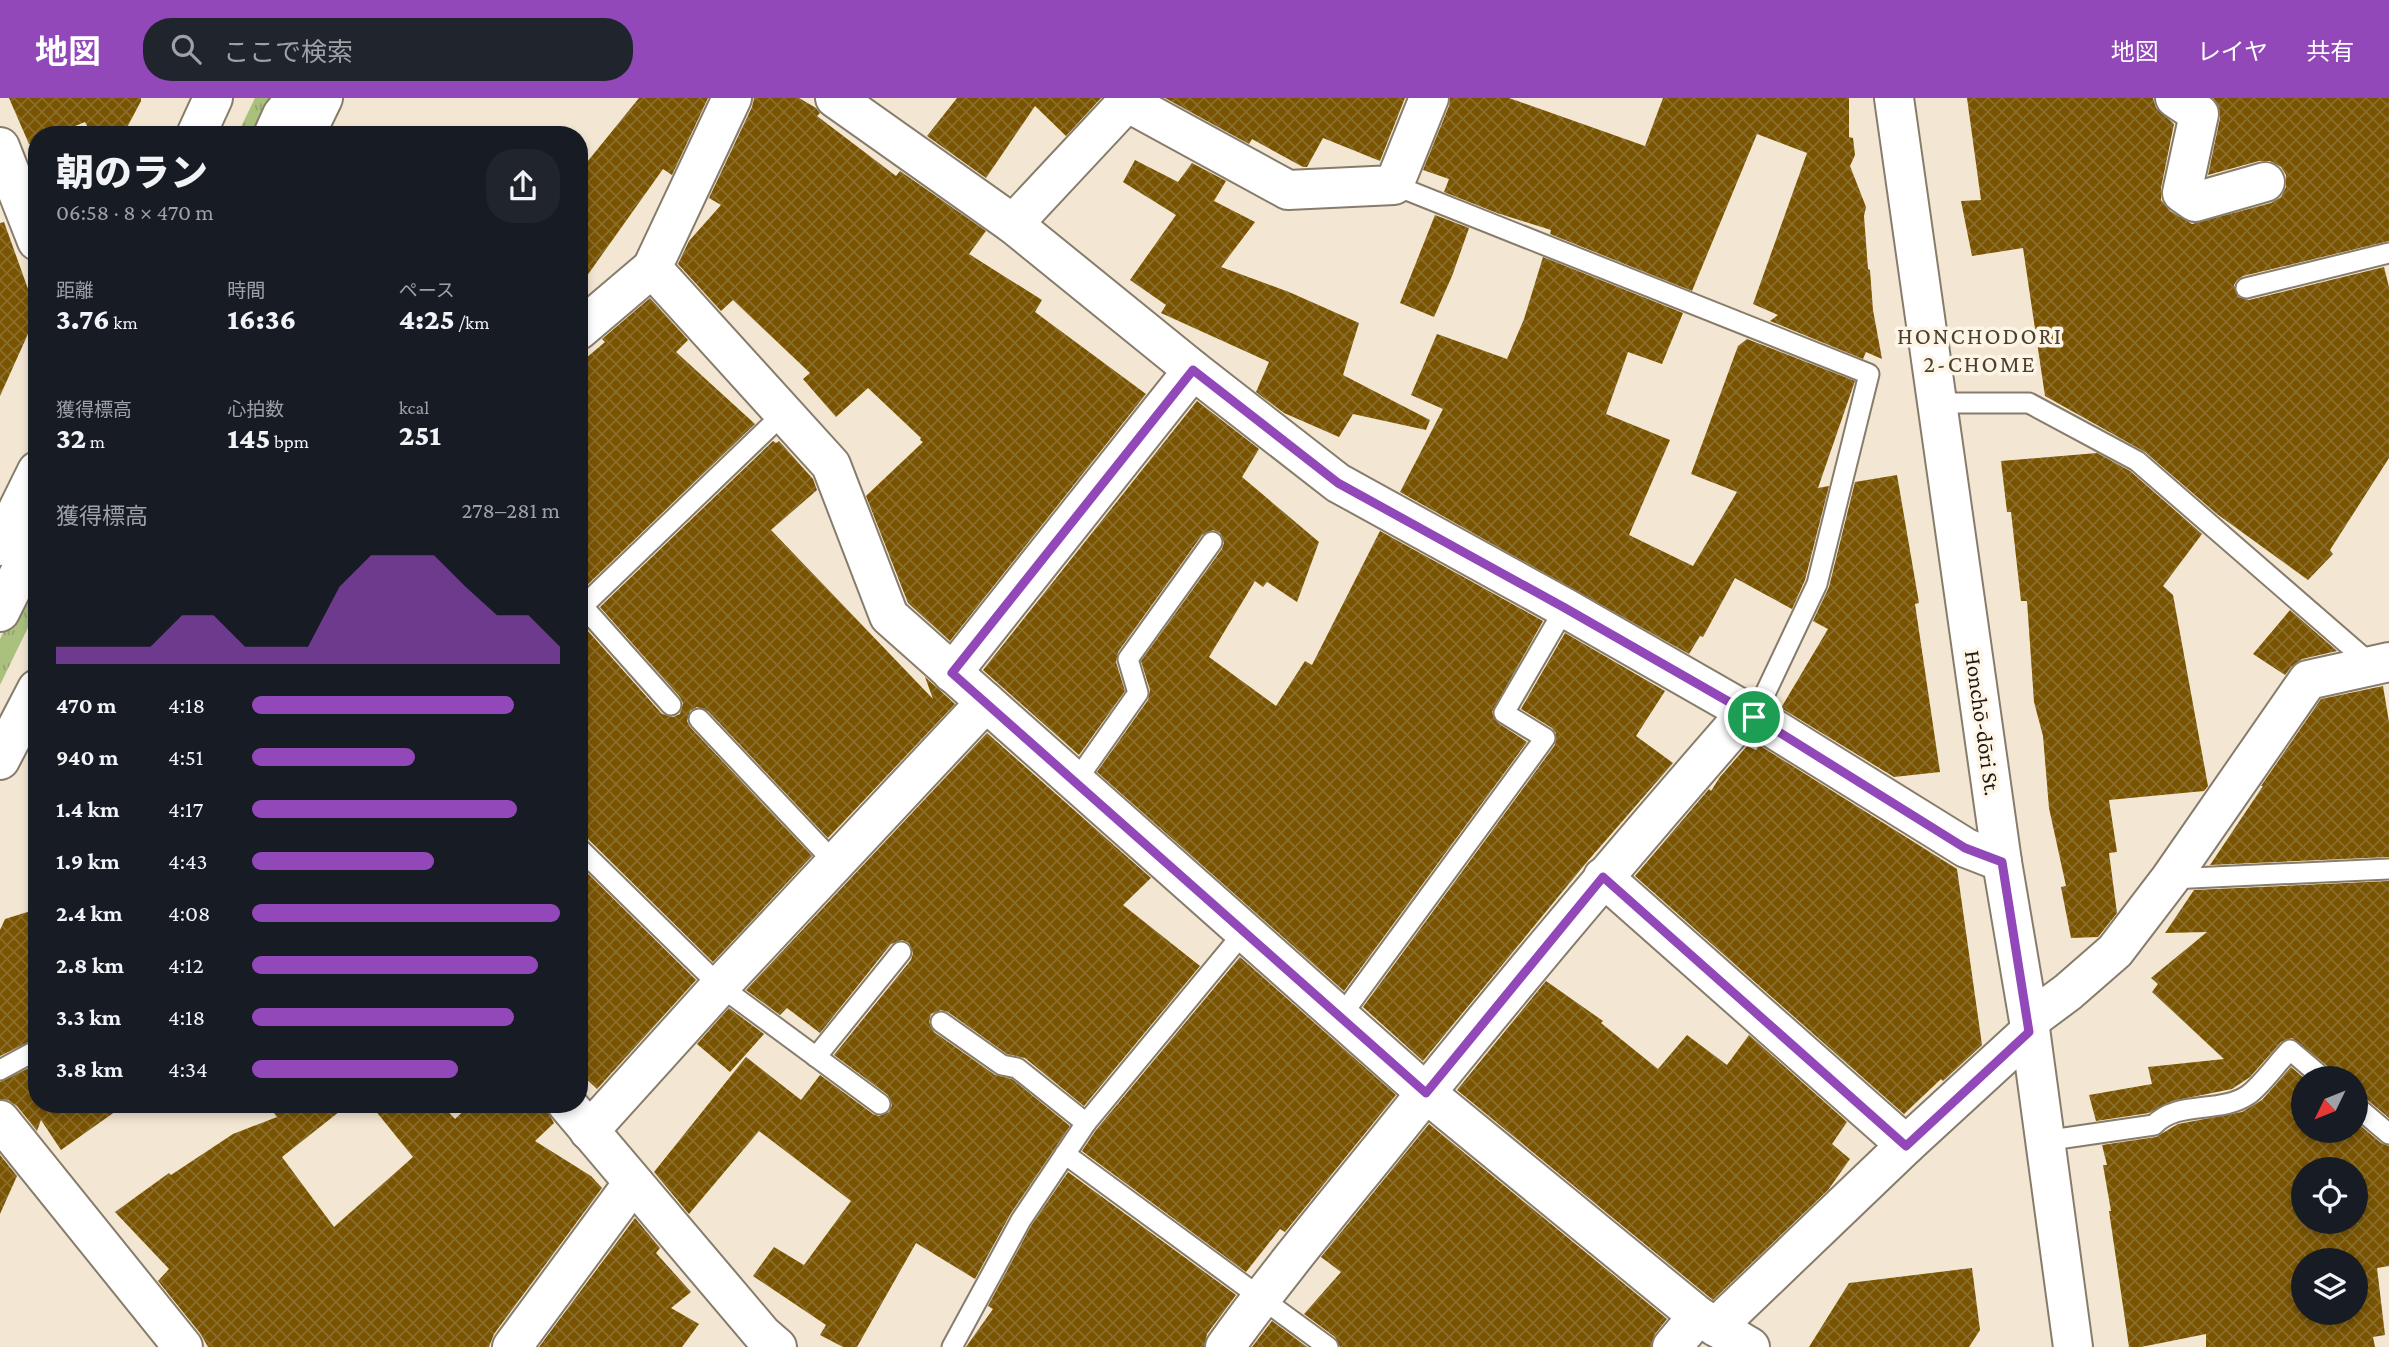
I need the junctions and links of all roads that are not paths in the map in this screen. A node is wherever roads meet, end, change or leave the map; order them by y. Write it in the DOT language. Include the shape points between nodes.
graph roads {
  1 [pos="213,98"];
  2 [pos="296,98"];
  3 [pos="323,98"];
  4 [pos="732,98"];
  5 [pos="835,98"];
  6 [pos="1429,98"];
  7 [pos="1894,98"];
  8 [pos="2175,98"];
  9 [pos="200,126"];
  10 [pos="277,126"];
  11 [pos="309,126"];
  12 [pos="0,147"];
  13 [pos="2265,182"];
  14 [pos="1394,184"];
  15 [pos="28,218"];
  16 [pos="1013,224"];
  17 [pos="2389,253"];
  18 [pos="652,268"];
  19 [pos="2246,288"];
  20 [pos="588,322"];
  21 [pos="1193,370"];
  22 [pos="1939,402"];
  23 [pos="784,414"];
  24 [pos="28,489"];
  25 [pos="1212,542"];
  26 [pos="0,546"];
  27 [pos="28,556"];
  28 [pos="588,597"];
  29 [pos="1565,608"];
  30 [pos="0,612"];
  31 [pos="588,612"];
  32 [pos="2381,664"];
  33 [pos="952,673"];
  34 [pos="986,702"];
  35 [pos="671,705"];
  36 [pos="28,707"];
  37 [pos="1749,714"];
  38 [pos="699,719"];
  39 [pos="0,760"];
  40 [pos="1076,781"];
  41 [pos="588,857"];
  42 [pos="2002,862"];
  43 [pos="835,863"];
  44 [pos="2389,869"];
  45 [pos="1603,877"];
  46 [pos="2169,879"];
  47 [pos="1245,931"];
  48 [pos="901,952"];
  49 [pos="720,986"];
  50 [pos="1341,1016"];
  51 [pos="941,1022"];
  52 [pos="2029,1026"];
  53 [pos="28,1055"];
  54 [pos="816,1057"];
  55 [pos="2309,1066"];
  56 [pos="0,1070"];
  57 [pos="1426,1093"];
  58 [pos="880,1104"];
  59 [pos="588,1109"];
  60 [pos="2368,1116"];
  61 [pos="578,1118"];
  62 [pos="0,1120"];
  63 [pos="1086,1123"];
  64 [pos="2389,1134"];
  65 [pos="2044,1141"];
  66 [pos="1906,1146"];
  67 [pos="1065,1154"];
  68 [pos="633,1182"];
  69 [pos="1260,1298"];
  70 [pos="1707,1322"];
  71 [pos="183,1347"];
  72 [pos="512,1347"];
  73 [pos="777,1347"];
  74 [pos="952,1347"];
  75 [pos="1225,1347"];
  76 [pos="1328,1347"];
  77 [pos="1672,1347"];
  78 [pos="1750,1347"];
  79 [pos="2073,1347"];
  1 -- 9 [label="street"];
  2 -- 10 [label="street"];
  3 -- 11 [label="street"];
  4 -- 18 [label="street"];
  5 -- 16 [label="street"];
  6 -- 14 [label="street"];
  7 -- 22 [label="street, Honchō-dōri St."];
  8 -- 13 [label="street" via="2199,114 2182,193 2195,202"];
  12 -- 15 [label="street"];
  14 -- 16 [label="street" via="1288,190 1126,102"];
  14 -- 37 [label="lane" via="1869,374 1817,584"];
  16 -- 21 [label="street"];
  17 -- 19 [label="lane"];
  18 -- 20 [label="street"];
  18 -- 23 [label="street"];
  21 -- 29 [label="street" via="1338,483"];
  21 -- 33 [label="street"];
  22 -- 32 [label="lane" via="2029,402 2137,461"];
  22 -- 42 [label="street, Honchō-dōri St."];
  23 -- 28 [label="lane"];
  23 -- 33 [label="street" via="831,465 889,616"];
  24 -- 26 [label="street"];
  25 -- 40 [label="lane" via="1128,659 1138,693"];
  27 -- 30 [label="street"];
  29 -- 37 [label="street"];
  29 -- 50 [label="lane" via="1504,713 1545,738"];
  31 -- 35 [label="lane"];
  32 -- 46 [label="street" via="2308,680"];
  33 -- 34 [label="street"];
  34 -- 40 [label="street"];
  34 -- 43 [label="street"];
  36 -- 39 [label="street"];
  37 -- 42 [label="street" via="1965,848"];
  37 -- 45 [label="street"];
  38 -- 43 [label="lane"];
  40 -- 47 [label="street"];
  41 -- 49 [label="lane"];
  42 -- 52 [label="street, Honchō-dōri St."];
  43 -- 49 [label="street"];
  44 -- 46 [label="lane"];
  45 -- 57 [label="street"];
  45 -- 66 [label="street"];
  46 -- 52 [label="street" via="2115,951"];
  47 -- 50 [label="street"];
  47 -- 63 [label="lane"];
  48 -- 54 [label="lane"];
  49 -- 54 [label="lane"];
  49 -- 59 [label="street"];
  50 -- 57 [label="street"];
  51 -- 63 [label="lane" via="1002,1065 1017,1068"];
  52 -- 65 [label="street, Honchō-dōri St."];
  52 -- 66 [label="street"];
  53 -- 56 [label="lane"];
  54 -- 58 [label="lane"];
  55 -- 65 [label="lane" via="2290,1050 2248,1095 2233,1101 2164,1115 2154,1125"];
  57 -- 69 [label="street"];
  57 -- 70 [label="street"];
  60 -- 64 [label="lane"];
  61 -- 68 [label="street"];
  62 -- 71 [label="street"];
  63 -- 67 [label="lane"];
  65 -- 79 [label="street, Honchō-dōri St."];
  66 -- 70 [label="street"];
  67 -- 69 [label="lane"];
  67 -- 74 [label="lane" via="1021,1220"];
  68 -- 72 [label="street"];
  68 -- 73 [label="street"];
  69 -- 75 [label="street"];
  69 -- 76 [label="lane"];
  70 -- 77 [label="street"];
  70 -- 78 [label="street"];
}
